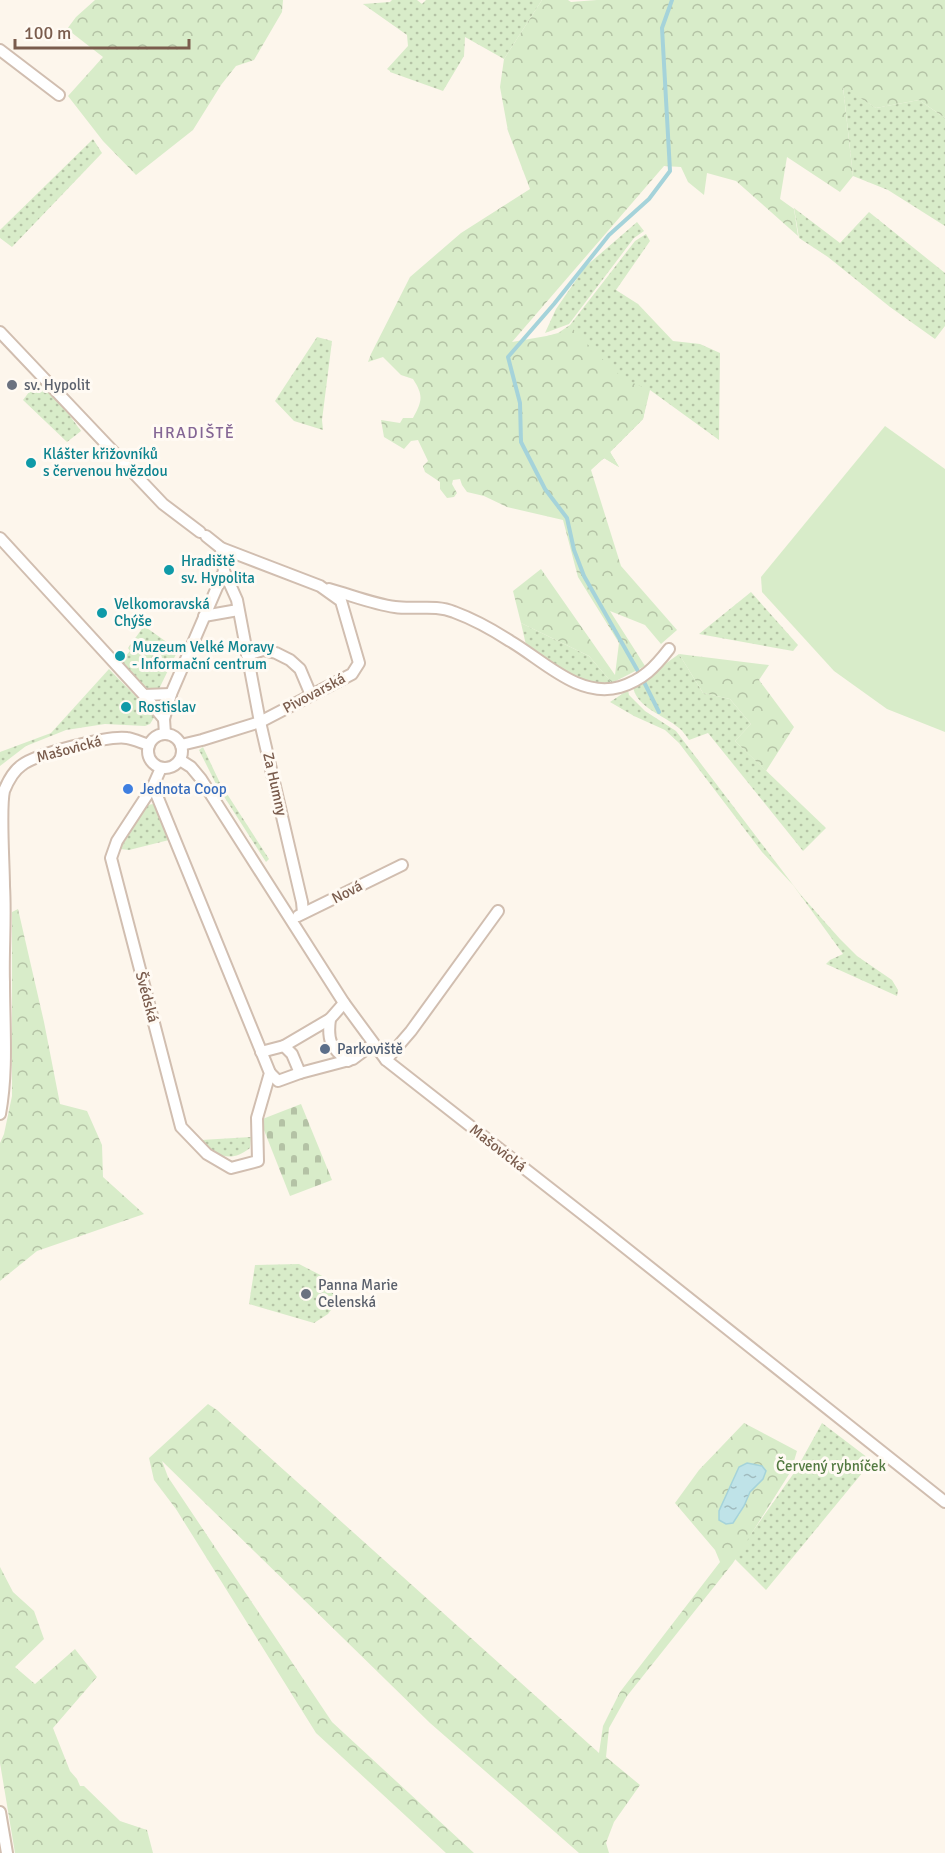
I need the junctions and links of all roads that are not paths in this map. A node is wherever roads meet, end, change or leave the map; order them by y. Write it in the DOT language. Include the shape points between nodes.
graph roads {
  1 [pos="0,50"];
  2 [pos="59,95"];
  3 [pos="0,332"];
  4 [pos="0,344"];
  5 [pos="17,348"];
  6 [pos="0,537"];
  7 [pos="221,548"];
  8 [pos="224,571"];
  9 [pos="320,586"];
  10 [pos="238,610"];
  11 [pos="204,616"];
  12 [pos="669,649"];
  13 [pos="247,655"];
  14 [pos="171,694"];
  15 [pos="144,695"];
  16 [pos="311,695"];
  17 [pos="164,719"];
  18 [pos="260,722"];
  19 [pos="165,734"];
  20 [pos="148,745"];
  21 [pos="181,745"];
  22 [pos="180,760"];
  23 [pos="161,768"];
  24 [pos="153,786"];
  25 [pos="402,865"];
  26 [pos="498,911"];
  27 [pos="303,913"];
  28 [pos="292,919"];
  29 [pos="344,1003"];
  30 [pos="330,1019"];
  31 [pos="373,1044"];
  32 [pos="284,1046"];
  33 [pos="261,1052"];
  34 [pos="386,1060"];
  35 [pos="348,1061"];
  36 [pos="270,1073"];
  37 [pos="300,1073"];
  38 [pos="0,1114"];
  39 [pos="945,1502"];
  40 [pos="0,1812"];
  41 [pos="7,1853"];
  1 -- 2 [label="street"];
  3 -- 5 [label="street, Pivovarská"];
  4 -- 5 [label="street"];
  5 -- 7 [label="street, Pivovarská" via="163,504"];
  6 -- 15 [label="street"];
  7 -- 8 [label="street"];
  7 -- 9 [label="street, Pivovarská"];
  8 -- 10 [label="street, Za Humny"];
  8 -- 11 [label="street"];
  9 -- 12 [label="street" via="394,607 439,607 454,612 510,640 578,684 602,690 630,684 647,674"];
  9 -- 16 [label="street, Pivovarská" via="341,601 359,663 351,674"];
  10 -- 11 [label="street"];
  10 -- 13 [label="street, Za Humny"];
  11 -- 14 [label="street"];
  13 -- 16 [label="street" via="263,650 290,660 300,669"];
  13 -- 18 [label="street, Za Humny"];
  14 -- 15 [label="street"];
  14 -- 17 [label="street"];
  15 -- 17 [label="street"];
  16 -- 18 [label="street, Pivovarská"];
  17 -- 19 [label="street"];
  18 -- 21 [label="street, Pivovarská"];
  18 -- 27 [label="street, Za Humny"];
  19 -- 20 [label="street" via="156,736"];
  19 -- 21 [label="street" via="175,737"];
  20 -- 23 [label="street" via="148,757"];
  20 -- 38 [label="street, Mašovická" via="126,737 30,759 10,777 3,793 5,1053"];
  21 -- 22 [label="street"];
  22 -- 23 [label="street" via="172,767"];
  22 -- 28 [label="street, Mašovická" via="201,779"];
  23 -- 24 [label="street, Švédská"];
  24 -- 33 [label="street"];
  24 -- 36 [label="street, Švédská" via="117,841 111,858 181,1126 207,1154 231,1168 258,1161 257,1118"];
  25 -- 27 [label="street, Nová"];
  26 -- 34 [label="street"];
  27 -- 28 [label="street, Nová"];
  28 -- 29 [label="street, Mašovická"];
  29 -- 30 [label="street"];
  29 -- 31 [label="street, Mašovická"];
  30 -- 32 [label="street"];
  30 -- 35 [label="street" via="328,1033 334,1050"];
  31 -- 34 [label="street, Mašovická"];
  31 -- 35 [label="street"];
  32 -- 33 [label="street"];
  32 -- 37 [label="street"];
  33 -- 36 [label="street"];
  34 -- 39 [label="street, Mašovická"];
  35 -- 37 [label="street"];
  36 -- 37 [label="street" via="278,1081"];
  40 -- 41 [label="street"];
}
